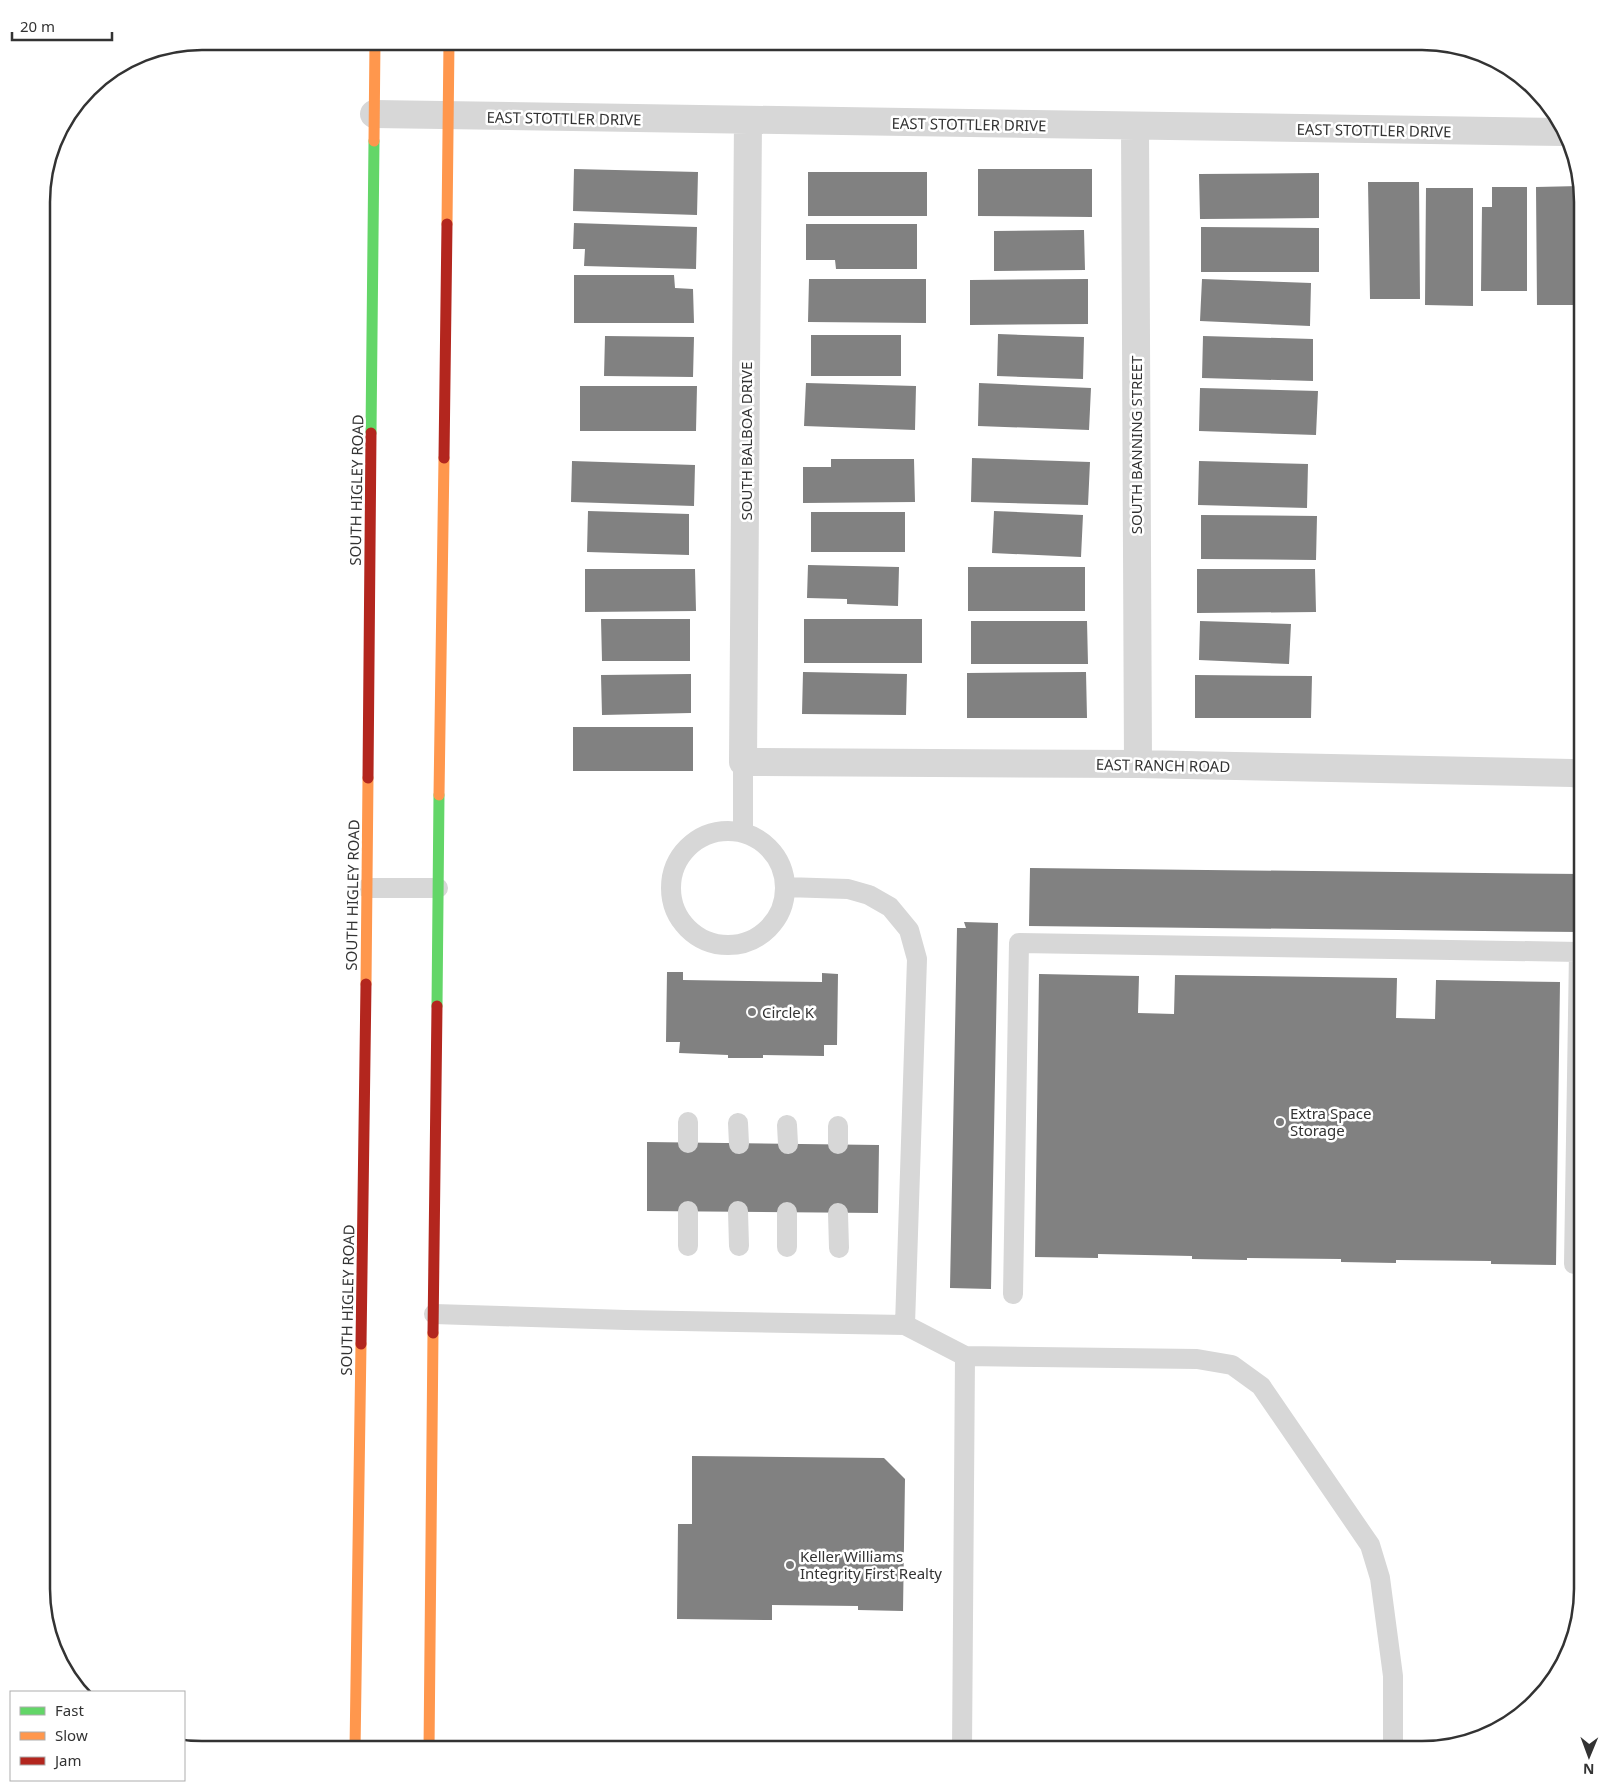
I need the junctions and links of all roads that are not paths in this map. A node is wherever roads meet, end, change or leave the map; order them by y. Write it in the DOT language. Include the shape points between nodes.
graph roads {
  1 [pos="375,50"];
  2 [pos="449,50"];
  3 [pos="374,114"];
  4 [pos="449,116"];
  5 [pos="748,120"];
  6 [pos="1135,127"];
  7 [pos="1557,132"];
  8 [pos="743,762"];
  9 [pos="1138,764"];
  10 [pos="1574,774"];
  11 [pos="743,833"];
  12 [pos="785,887"];
  13 [pos="367,888"];
  14 [pos="438,888"];
  15 [pos="1574,952"];
  16 [pos="688,1122"];
  17 [pos="738,1123"];
  18 [pos="688,1143"];
  19 [pos="738,1144"];
  20 [pos="688,1211"];
  21 [pos="738,1211"];
  22 [pos="787,1212"];
  23 [pos="838,1212"];
  24 [pos="688,1246"];
  25 [pos="739,1246"];
  26 [pos="787,1247"];
  27 [pos="839,1248"];
  28 [pos="1014,1294"];
  29 [pos="434,1314"];
  30 [pos="906,1325"];
  31 [pos="965,1356"];
  32 [pos="356,1741"];
  33 [pos="429,1741"];
  34 [pos="962,1741"];
  35 [pos="1394,1741"];
  1 -- 3 [label="main road, SOUTH HIGLEY ROAD"];
  2 -- 4 [label="main road"];
  3 -- 4 [label="street, EAST STOTTLER DRIVE"];
  3 -- 13 [label="main road, SOUTH HIGLEY ROAD"];
  4 -- 5 [label="street, EAST STOTTLER DRIVE"];
  4 -- 14 [label="main road"];
  5 -- 6 [label="street, EAST STOTTLER DRIVE"];
  5 -- 8 [label="street, SOUTH BALBOA DRIVE"];
  6 -- 7 [label="street, EAST STOTTLER DRIVE"];
  6 -- 9 [label="street, SOUTH BANNING STREET"];
  8 -- 9 [label="street, EAST RANCH ROAD"];
  8 -- 11 [label="lane"];
  9 -- 10 [label="street, EAST RANCH ROAD"];
  11 -- 12 [label="lane" via="760,841 773,854 782,869"];
  11 -- 12 [label="lane" via="706,836 690,846 677,861 671,880 678,918 691,932 708,942 745,943 762,934 775,921"];
  12 -- 30 [label="lane" via="848,889 869,895 890,907 909,930 917,960"];
  13 -- 14 [label="lane"];
  13 -- 32 [label="main road, SOUTH HIGLEY ROAD"];
  14 -- 29 [label="main road"];
  15 -- 28 [label="lane" via="1019,944"];
  16 -- 18 [label="lane"];
  17 -- 19 [label="lane"];
  20 -- 24 [label="lane"];
  21 -- 25 [label="lane"];
  22 -- 26 [label="lane"];
  23 -- 27 [label="lane"];
  29 -- 30 [label="lane"];
  29 -- 33 [label="main road"];
  30 -- 31 [label="lane"];
  31 -- 34 [label="lane"];
  31 -- 35 [label="lane" via="1197,1359 1232,1365 1261,1386 1370,1545 1380,1578 1393,1676"];
}
